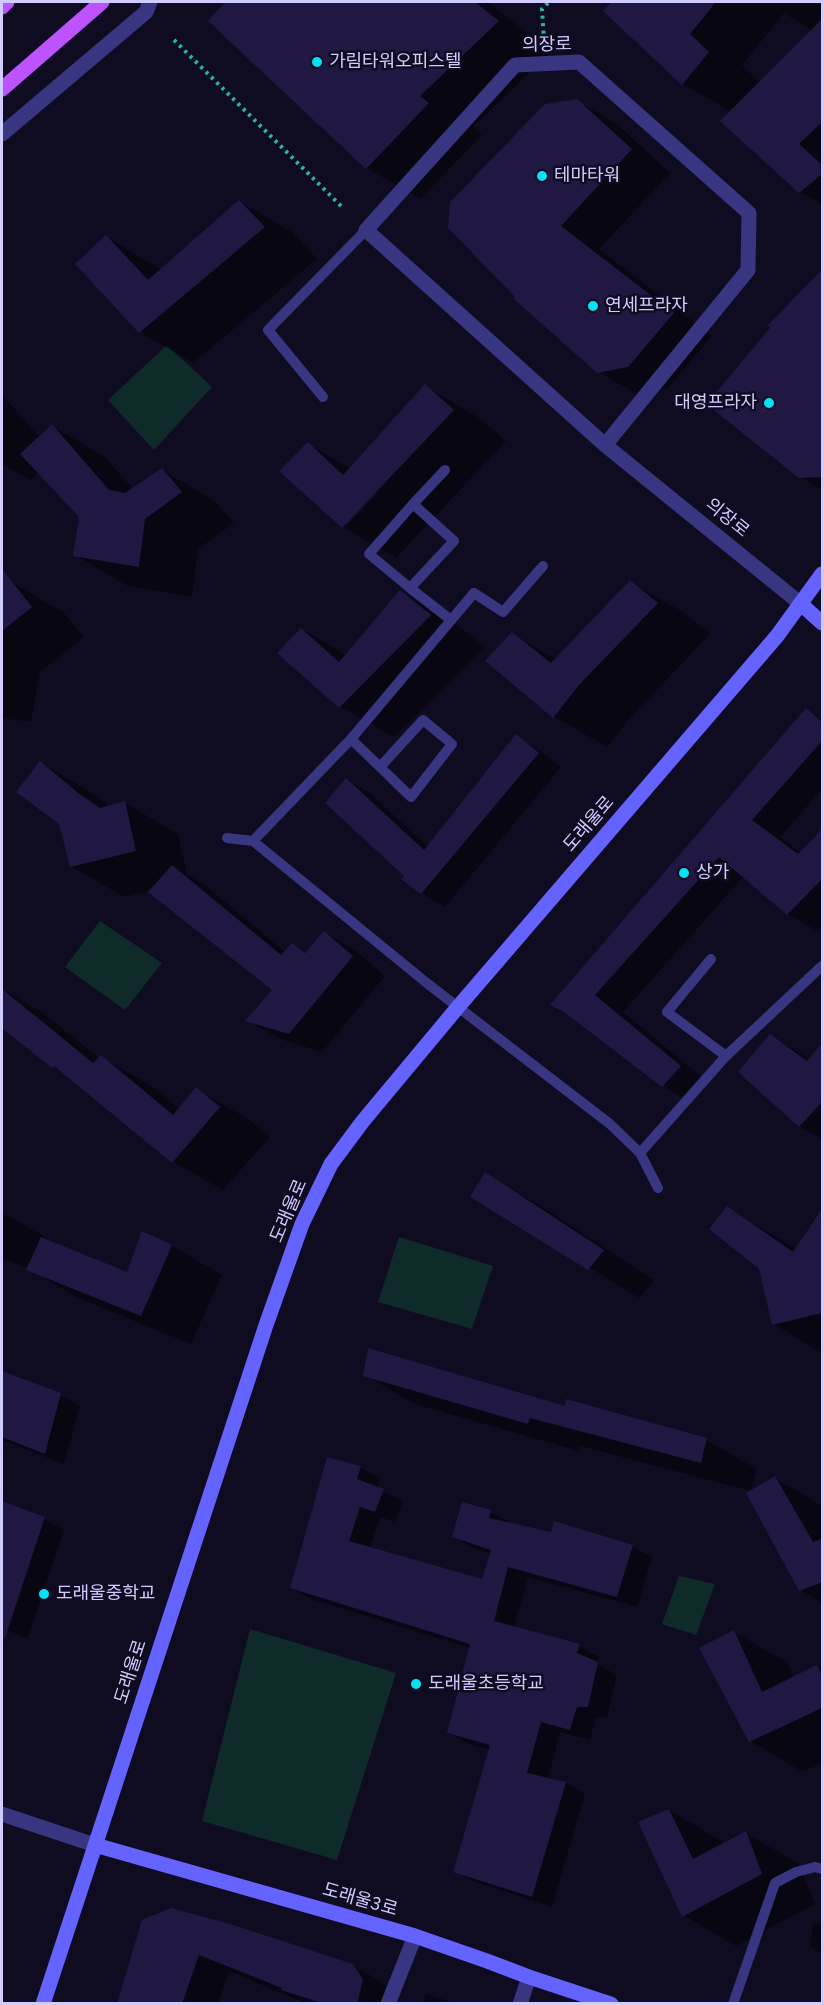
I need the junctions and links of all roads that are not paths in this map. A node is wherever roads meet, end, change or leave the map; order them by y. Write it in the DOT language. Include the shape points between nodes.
graph roads {
  1 [pos="7,2"];
  2 [pos="102,2"];
  3 [pos="150,2"];
  4 [pos="2,7"];
  5 [pos="2,89"];
  6 [pos="2,134"];
  7 [pos="366,230"];
  8 [pos="323,397"];
  9 [pos="605,445"];
  10 [pos="445,470"];
  11 [pos="413,504"];
  12 [pos="543,566"];
  13 [pos="822,574"];
  14 [pos="410,588"];
  15 [pos="801,603"];
  16 [pos="451,620"];
  17 [pos="822,623"];
  18 [pos="351,739"];
  19 [pos="380,767"];
  20 [pos="227,838"];
  21 [pos="253,841"];
  22 [pos="711,959"];
  23 [pos="822,966"];
  24 [pos="458,1007"];
  25 [pos="726,1056"];
  26 [pos="640,1153"];
  27 [pos="658,1188"];
  28 [pos="2,1814"];
  29 [pos="95,1845"];
  30 [pos="822,1869"];
  31 [pos="415,1936"];
  32 [pos="529,1977"];
  33 [pos="43,2004"];
  34 [pos="388,2004"];
  35 [pos="520,2004"];
  36 [pos="611,2004"];
  37 [pos="733,2004"];
  1 -- 4 [label="main road"];
  2 -- 5 [label="main road"];
  3 -- 6 [label="street" via="146,12"];
  7 -- 8 [label="lane" via="268,330"];
  7 -- 9 [label="street, 의장로"];
  7 -- 9 [label="street, 의장로" via="515,65 579,62 749,213 748,270"];
  9 -- 15 [label="street, 의장로"];
  10 -- 11 [label="lane"];
  11 -- 14 [label="lane" via="454,541"];
  11 -- 14 [label="lane" via="369,554"];
  12 -- 16 [label="lane" via="503,612 474,592"];
  13 -- 15 [label="main road, 도래울로"];
  14 -- 16 [label="lane"];
  15 -- 17 [label="main road, 의장로"];
  15 -- 24 [label="main road, 도래울로" via="777,636"];
  16 -- 18 [label="lane"];
  18 -- 19 [label="lane"];
  18 -- 21 [label="lane"];
  19 -- 19 [label="lane" via="411,797 452,744 423,720"];
  20 -- 21 [label="lane"];
  21 -- 24 [label="lane"];
  22 -- 25 [label="lane" via="667,1012"];
  23 -- 25 [label="lane"];
  24 -- 26 [label="lane" via="610,1124"];
  24 -- 29 [label="main road, 도래울로" via="330,1164 302,1224"];
  25 -- 26 [label="lane"];
  26 -- 27 [label="lane"];
  28 -- 29 [label="street"];
  29 -- 31 [label="main road, 도래울3로"];
  29 -- 33 [label="main road, 도래울로"];
  30 -- 37 [label="lane" via="795,1872 776,1883"];
  31 -- 32 [label="main road, 도래울3로"];
  31 -- 34 [label="street"];
  32 -- 35 [label="street"];
  32 -- 36 [label="main road, 도래울3로"];
}
